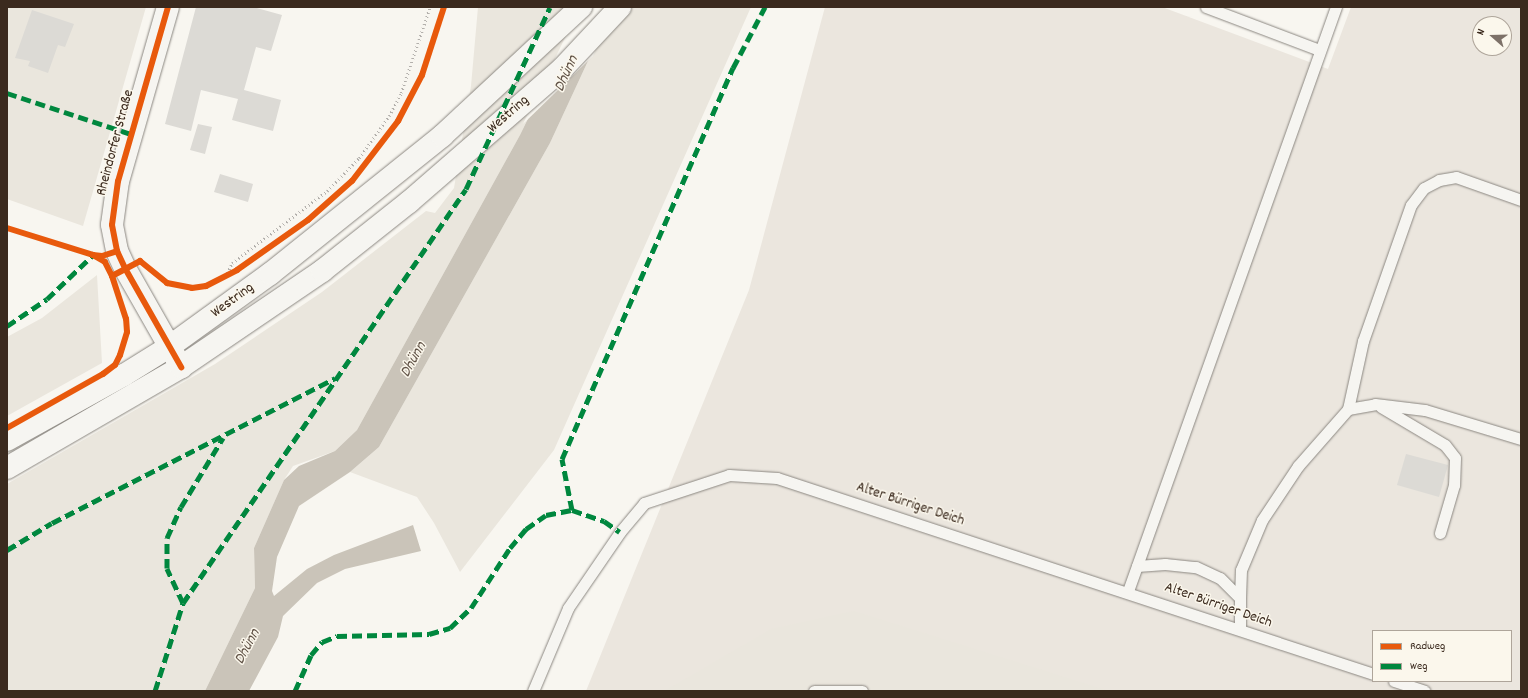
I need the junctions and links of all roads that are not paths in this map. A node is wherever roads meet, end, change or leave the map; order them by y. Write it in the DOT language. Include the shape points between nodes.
graph roads {
  1 [pos="168,7"];
  2 [pos="581,7"];
  3 [pos="620,7"];
  4 [pos="1206,7"];
  5 [pos="1336,7"];
  6 [pos="1319,50"];
  7 [pos="1521,200"];
  8 [pos="169,347"];
  9 [pos="181,367"];
  10 [pos="1375,404"];
  11 [pos="1348,409"];
  12 [pos="1521,439"];
  13 [pos="7,440"];
  14 [pos="7,468"];
  15 [pos="1440,533"];
  16 [pos="1137,566"];
  17 [pos="1128,592"];
  18 [pos="1240,598"];
  19 [pos="1240,629"];
  20 [pos="1372,674"];
  21 [pos="1397,682"];
  22 [pos="533,691"];
  23 [pos="814,691"];
  24 [pos="862,691"];
  25 [pos="1424,691"];
  1 -- 8 [label="main road, Rheindorfer Straße" via="118,182 112,226 117,251"];
  2 -- 8 [label="main road, Westring" via="442,136 308,245"];
  3 -- 9 [label="main road, Westring" via="562,69 409,202 322,271"];
  4 -- 6 [label="lane"];
  5 -- 6 [label="lane"];
  6 -- 16 [label="lane"];
  7 -- 11 [label="lane" via="1456,177 1439,180 1424,188 1411,205 1363,341"];
  8 -- 9 [label="main road, Rheindorfer Straße"];
  8 -- 13 [label="main road, Westring"];
  9 -- 14 [label="main road, Westring"];
  10 -- 11 [label="lane"];
  10 -- 12 [label="lane" via="1425,410"];
  10 -- 15 [label="lane" via="1445,445 1455,458 1454,485"];
  11 -- 18 [label="lane" via="1298,466 1262,520 1241,570"];
  16 -- 17 [label="lane"];
  16 -- 18 [label="lane" via="1166,564 1196,567 1220,578"];
  17 -- 19 [label="lane, Alter Bürriger Deich"];
  17 -- 22 [label="lane, Alter Bürriger Deich" via="777,478 729,475 644,503 620,532 568,608"];
  18 -- 19 [label="lane"];
  19 -- 20 [label="lane, Alter Bürriger Deich"];
  21 -- 25 [label="lane"];
  23 -- 24 [label="lane"];
}
